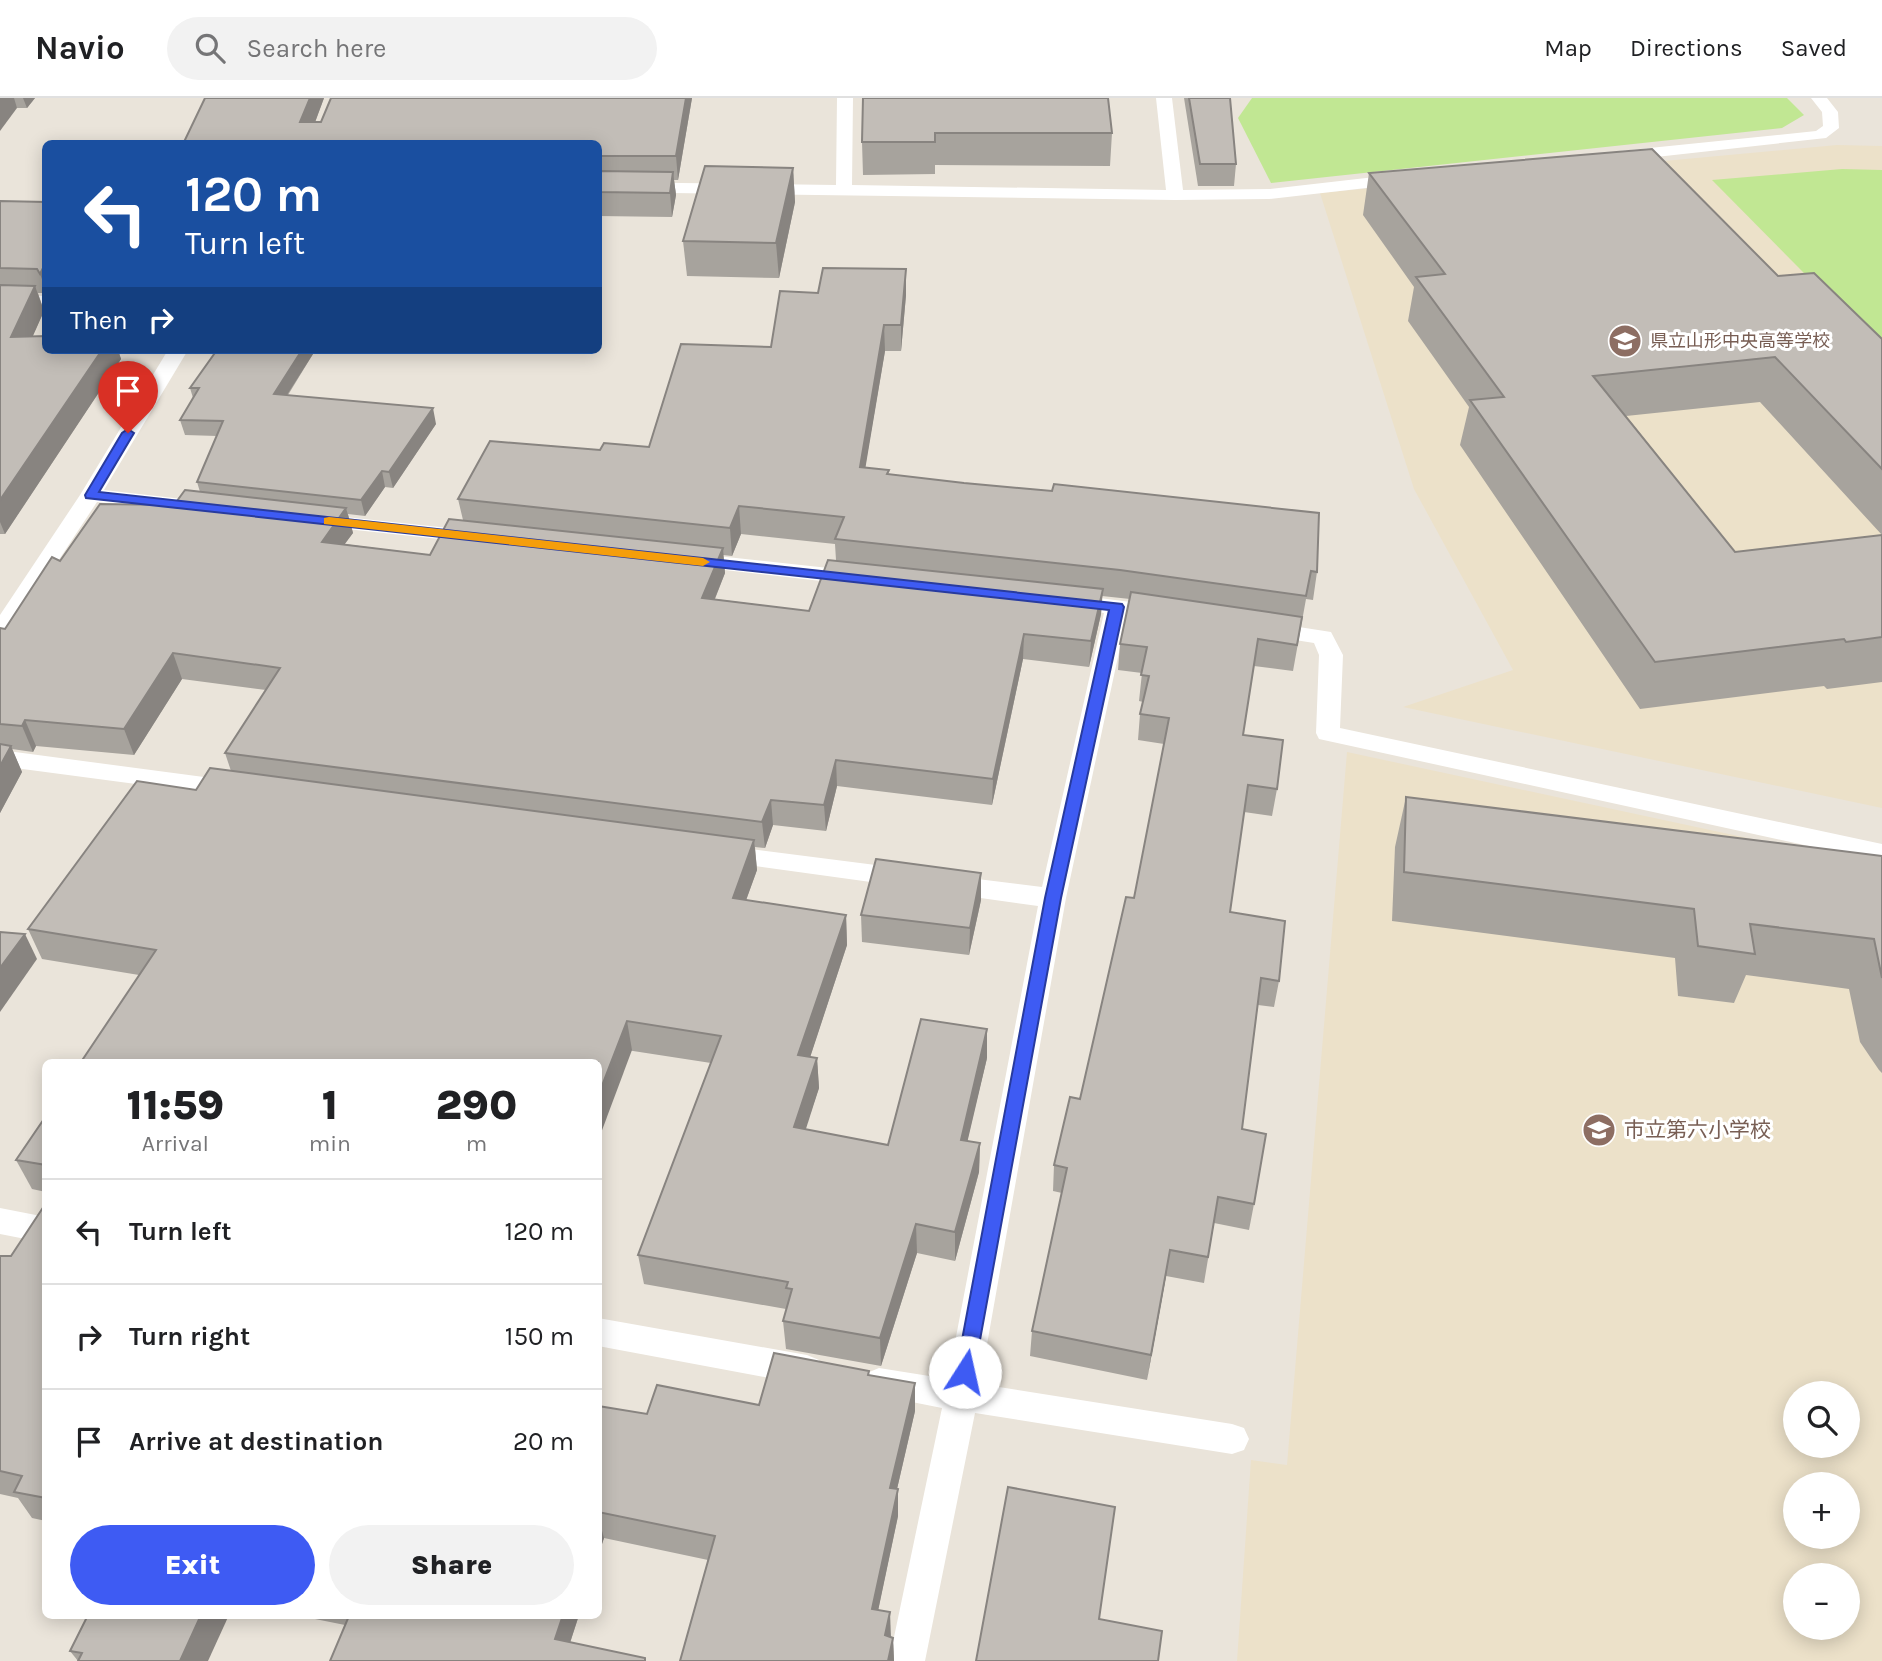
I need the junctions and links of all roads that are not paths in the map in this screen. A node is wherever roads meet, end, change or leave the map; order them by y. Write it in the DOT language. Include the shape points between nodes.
graph roads {
  1 [pos="845,98"];
  2 [pos="1164,98"];
  3 [pos="1819,98"];
  4 [pos="1601,158"];
  5 [pos="1423,176"];
  6 [pos="602,187"];
  7 [pos="844,189"];
  8 [pos="1175,195"];
  9 [pos="0,301"];
  10 [pos="42,302"];
  11 [pos="176,354"];
  12 [pos="91,495"];
  13 [pos="230,510"];
  14 [pos="299,518"];
  15 [pos="493,539"];
  16 [pos="673,558"];
  17 [pos="881,581"];
  18 [pos="1047,599"];
  19 [pos="1117,607"];
  20 [pos="1186,617"];
  21 [pos="1241,625"];
  22 [pos="0,632"];
  23 [pos="0,758"];
  24 [pos="263,793"];
  25 [pos="693,850"];
  26 [pos="1882,853"];
  27 [pos="1053,898"];
  28 [pos="0,1221"];
  29 [pos="42,1229"];
  30 [pos="602,1333"];
  31 [pos="961,1398"];
  32 [pos="1232,1439"];
  33 [pos="907,1661"];
  1 -- 7 [label="lane"];
  2 -- 8 [label="lane"];
  3 -- 4 [label="lane" via="1830,112 1831,128 1820,135"];
  5 -- 8 [label="lane" via="1269,194"];
  6 -- 7 [label="lane"];
  7 -- 8 [label="lane"];
  9 -- 10 [label="lane"];
  11 -- 12 [label="lane"];
  12 -- 13 [label="lane"];
  12 -- 22 [label="lane"];
  14 -- 15 [label="lane"];
  16 -- 17 [label="lane"];
  18 -- 19 [label="lane"];
  19 -- 20 [label="lane"];
  19 -- 27 [label="lane"];
  21 -- 26 [label="lane" via="1324,637 1331,655 1328,733"];
  23 -- 24 [label="lane"];
  25 -- 27 [label="lane"];
  27 -- 31 [label="lane"];
  28 -- 29 [label="lane"];
  30 -- 31 [label="lane"];
  31 -- 32 [label="lane"];
  31 -- 33 [label="lane"];
}
